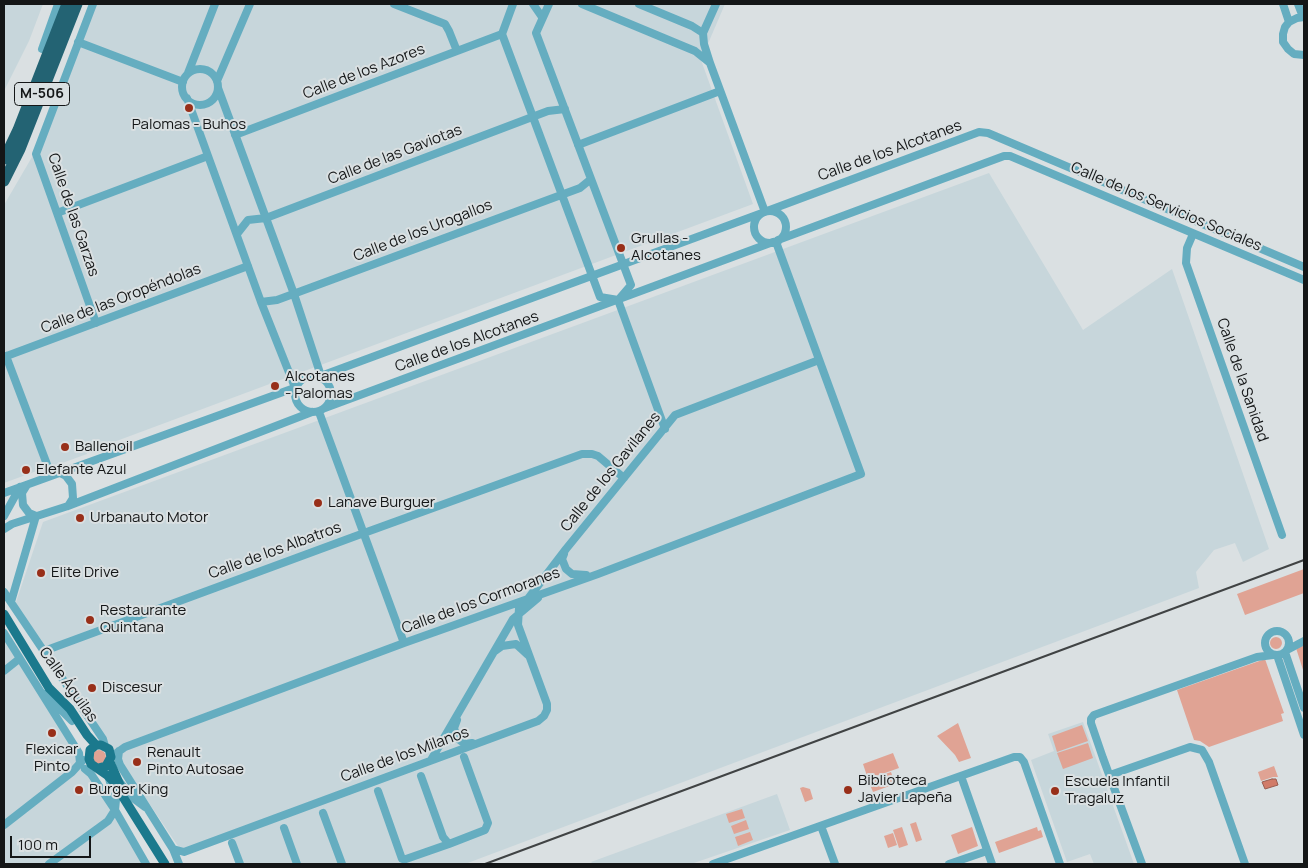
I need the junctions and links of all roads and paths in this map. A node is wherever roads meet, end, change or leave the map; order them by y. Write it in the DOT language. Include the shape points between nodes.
graph roads {
  1 [pos="58,4"];
  2 [pos="75,4"];
  3 [pos="93,4"];
  4 [pos="215,4"];
  5 [pos="250,4"];
  6 [pos="394,4"];
  7 [pos="513,4"];
  8 [pos="533,4"];
  9 [pos="549,4"];
  10 [pos="582,4"];
  11 [pos="639,4"];
  12 [pos="716,4"];
  13 [pos="1283,4"];
  14 [pos="1298,4"];
  15 [pos="542,17"];
  16 [pos="1304,17"];
  17 [pos="1289,22"];
  18 [pos="703,33"];
  19 [pos="502,34"];
  20 [pos="78,42"];
  21 [pos="458,52"];
  22 [pos="1304,55"];
  23 [pos="710,63"];
  24 [pos="188,73"];
  25 [pos="183,82"];
  26 [pos="218,84"];
  27 [pos="720,91"];
  28 [pos="187,98"];
  29 [pos="565,109"];
  30 [pos="533,117"];
  31 [pos="235,135"];
  32 [pos="4,145"];
  33 [pos="578,145"];
  34 [pos="1022,148"];
  35 [pos="208,156"];
  36 [pos="4,159"];
  37 [pos="1017,159"];
  38 [pos="591,179"];
  39 [pos="4,181"];
  40 [pos="562,193"];
  41 [pos="765,212"];
  42 [pos="57,213"];
  43 [pos="266,218"];
  44 [pos="236,234"];
  45 [pos="1193,234"];
  46 [pos="776,242"];
  47 [pos="623,264"];
  48 [pos="248,266"];
  49 [pos="1304,267"];
  50 [pos="592,275"];
  51 [pos="1304,280"];
  52 [pos="294,294"];
  53 [pos="618,300"];
  54 [pos="261,302"];
  55 [pos="96,323"];
  56 [pos="5,357"];
  57 [pos="819,360"];
  58 [pos="320,377"];
  59 [pos="296,388"];
  60 [pos="319,411"];
  61 [pos="665,429"];
  62 [pos="54,474"];
  63 [pos="624,478"];
  64 [pos="23,486"];
  65 [pos="4,493"];
  66 [pos="68,506"];
  67 [pos="4,516"];
  68 [pos="36,516"];
  69 [pos="4,528"];
  70 [pos="364,532"];
  71 [pos="1282,535"];
  72 [pos="566,549"];
  73 [pos="598,574"];
  74 [pos="4,592"];
  75 [pos="542,594"];
  76 [pos="527,600"];
  77 [pos="11,602"];
  78 [pos="4,614"];
  79 [pos="488,614"];
  80 [pos="516,620"];
  81 [pos="4,633"];
  82 [pos="1287,637"];
  83 [pos="1304,641"];
  84 [pos="404,643"];
  85 [pos="1265,645"];
  86 [pos="44,651"];
  87 [pos="1286,651"];
  88 [pos="494,652"];
  89 [pos="1275,655"];
  90 [pos="1257,657"];
  91 [pos="530,658"];
  92 [pos="19,659"];
  93 [pos="4,671"];
  94 [pos="38,688"];
  95 [pos="49,688"];
  96 [pos="1304,708"];
  97 [pos="459,712"];
  98 [pos="57,718"];
  99 [pos="72,721"];
  100 [pos="1304,735"];
  101 [pos="477,743"];
  102 [pos="95,749"];
  103 [pos="113,757"];
  104 [pos="464,757"];
  105 [pos="431,760"];
  106 [pos="90,767"];
  107 [pos="107,775"];
  108 [pos="1110,775"];
  109 [pos="421,776"];
  110 [pos="961,776"];
  111 [pos="117,778"];
  112 [pos="378,791"];
  113 [pos="125,799"];
  114 [pos="115,810"];
  115 [pos="150,812"];
  116 [pos="323,813"];
  117 [pos="121,821"];
  118 [pos="108,822"];
  119 [pos="4,825"];
  120 [pos="821,826"];
  121 [pos="284,828"];
  122 [pos="232,843"];
  123 [pos="449,844"];
  124 [pos="173,849"];
  125 [pos="987,851"];
  126 [pos="49,864"];
  127 [pos="146,864"];
  128 [pos="165,864"];
  129 [pos="180,864"];
  130 [pos="240,864"];
  131 [pos="297,864"];
  132 [pos="342,864"];
  133 [pos="713,864"];
  134 [pos="835,864"];
  135 [pos="949,864"];
  136 [pos="992,864"];
  137 [pos="1060,864"];
  138 [pos="1142,864"];
  139 [pos="1245,864"];
  1 -- 32 [label="highway"];
  2 -- 36 [label="highway, M-506"];
  2 -- 39 [label="highway, M-506" via="20,150"];
  3 -- 20 [label="street, Calle de las Garzas"];
  4 -- 24 [label="street"];
  5 -- 26 [label="street"];
  6 -- 21 [label="street" via="444,24"];
  7 -- 19 [label="street"];
  8 -- 15 [label="street"];
  9 -- 15 [label="street"];
  10 -- 23 [label="street" via="695,50"];
  11 -- 18 [label="street"];
  12 -- 18 [label="street"];
  13 -- 17 [label="street"];
  14 -- 16 [label="street"];
  15 -- 29 [label="street" via="536,33"];
  16 -- 17 [label="street"];
  17 -- 22 [label="street" via="1283,31 1284,42 1291,52"];
  18 -- 23 [label="street"];
  19 -- 21 [label="street, Calle de los Azores"];
  19 -- 30 [label="street"];
  20 -- 25 [label="street"];
  20 -- 42 [label="street, Calle de las Garzas" via="36,154"];
  21 -- 31 [label="street, Calle de los Azores"];
  23 -- 27 [label="street"];
  24 -- 25 [label="street"];
  24 -- 26 [label="street" via="205,69"];
  25 -- 28 [label="street"];
  26 -- 28 [label="street" via="214,98 203,104"];
  26 -- 31 [label="street"];
  27 -- 33 [label="street"];
  27 -- 41 [label="street"];
  28 -- 35 [label="street"];
  29 -- 30 [label="street, Calle de las Gaviotas"];
  29 -- 33 [label="street"];
  30 -- 40 [label="street"];
  30 -- 43 [label="street, Calle de las Gaviotas"];
  31 -- 43 [label="street"];
  33 -- 38 [label="street"];
  34 -- 41 [label="street, Calle de los Alcotanes" via="980,132"];
  34 -- 49 [label="street, Calle de los Servicios Sociales"];
  35 -- 42 [label="street"];
  35 -- 44 [label="street"];
  37 -- 45 [label="street, Calle de los Servicios Sociales"];
  37 -- 46 [label="street, Calle de los Alcotanes" via="1004,156"];
  38 -- 40 [label="street, Calle de los Urogallos" via="580,188"];
  38 -- 47 [label="street"];
  40 -- 50 [label="street"];
  40 -- 52 [label="street, Calle de los Urogallos"];
  41 -- 46 [label="street" via="777,212 786,224 785,233"];
  41 -- 46 [label="street" via="756,220 754,230 763,241"];
  41 -- 47 [label="street, Calle de los Alcotanes"];
  42 -- 55 [label="street, Calle de las Garzas"];
  43 -- 44 [label="street, Calle de las Gaviotas" via="248,220"];
  43 -- 52 [label="street"];
  44 -- 48 [label="street"];
  45 -- 51 [label="street, Calle de los Servicios Sociales"];
  45 -- 71 [label="street, Calle de la Sanidad" via="1187,248 1186,263"];
  46 -- 53 [label="street, Calle de los Alcotanes"];
  46 -- 57 [label="street"];
  47 -- 50 [label="street, Calle de los Alcotanes"];
  47 -- 53 [label="street" via="631,285"];
  48 -- 54 [label="street"];
  48 -- 55 [label="street, Calle de las Oropéndolas"];
  50 -- 53 [label="street" via="600,297"];
  50 -- 58 [label="street, Calle de los Alcotanes"];
  52 -- 54 [label="street, Calle de los Urogallos"];
  52 -- 58 [label="street"];
  53 -- 60 [label="street, Calle de los Alcotanes"];
  53 -- 61 [label="street"];
  54 -- 59 [label="street"];
  55 -- 56 [label="street, Calle de las Oropéndolas"];
  56 -- 62 [label="street"];
  57 -- 61 [label="street, Calle de los Gavilanes" via="675,416"];
  57 -- 73 [label="street, Calle de los Cormoranes" via="861,474"];
  58 -- 59 [label="street" via="308,377"];
  58 -- 60 [label="street" via="331,389 331,396 329,403"];
  59 -- 60 [label="street" via="296,400 300,406 305,411"];
  59 -- 62 [label="street"];
  60 -- 66 [label="street, Calle de los Alcotanes"];
  60 -- 70 [label="street"];
  61 -- 63 [label="street, Calle de los Gavilanes"];
  62 -- 64 [label="street"];
  62 -- 66 [label="street" via="66,476 72,484 73,498"];
  63 -- 70 [label="street, Calle de los Albatros" via="598,456 582,454"];
  63 -- 72 [label="street, Calle de los Gavilanes"];
  64 -- 65 [label="street"];
  64 -- 67 [label="street"];
  64 -- 68 [label="street" via="23,505"];
  66 -- 68 [label="street, Calle de los Alcotanes"];
  68 -- 69 [label="street, Calle de los Alcotanes"];
  68 -- 77 [label="street"];
  70 -- 84 [label="street"];
  70 -- 86 [label="street, Calle de los Albatros"];
  72 -- 73 [label="street, Calle de los Gavilanes" via="563,564 572,574"];
  72 -- 76 [label="street, Calle de los Gavilanes"];
  73 -- 75 [label="street, Calle de los Cormoranes"];
  74 -- 77 [label="street"];
  75 -- 76 [label="street, Calle de los Cormoranes"];
  75 -- 80 [label="street, Calle de los Gavilanes"];
  76 -- 79 [label="street, Calle de los Cormoranes"];
  76 -- 80 [label="street, Calle de los Gavilanes" via="519,608"];
  77 -- 86 [label="street"];
  78 -- 95 [label="main road, Calle Águilas"];
  79 -- 80 [label="street" via="503,614"];
  79 -- 84 [label="street, Calle de los Cormoranes"];
  80 -- 88 [label="street, Calle de los Gavilanes"];
  80 -- 91 [label="street, Calle de los Milanos"];
  81 -- 92 [label="street, Calle Águilas"];
  82 -- 83 [label="street" via="1294,642"];
  82 -- 85 [label="street" via="1281,632 1274,632 1268,636"];
  82 -- 87 [label="street"];
  83 -- 87 [label="street"];
  84 -- 103 [label="street, Calle de los Cormoranes" via="125,747"];
  85 -- 89 [label="street"];
  85 -- 90 [label="street"];
  86 -- 102 [label="street" via="103,739"];
  87 -- 89 [label="street"];
  87 -- 96 [label="street"];
  88 -- 91 [label="street" via="502,646 516,644"];
  88 -- 97 [label="street, Calle de los Gavilanes"];
  89 -- 90 [label="street"];
  89 -- 100 [label="street"];
  90 -- 108 [label="street" via="1094,715 1091,723"];
  91 -- 101 [label="street, Calle de los Milanos" via="548,710 538,721"];
  92 -- 93 [label="street"];
  92 -- 94 [label="street, Calle Águilas"];
  94 -- 98 [label="street, Calle Águilas"];
  94 -- 99 [label="street"];
  95 -- 99 [label="main road"];
  95 -- 102 [label="main road, Calle Águilas" via="70,709"];
  97 -- 101 [label="street, Calle de los Gavilanes" via="454,728 457,738 465,744"];
  97 -- 105 [label="street, Calle de los Gavilanes"];
  98 -- 99 [label="street"];
  98 -- 106 [label="street, Calle Águilas"];
  99 -- 102 [label="main road"];
  101 -- 105 [label="street, Calle de los Milanos"];
  102 -- 103 [label="main road" via="109,749"];
  102 -- 106 [label="main road" via="88,759"];
  103 -- 106 [label="main road" via="106,766"];
  103 -- 111 [label="main road"];
  103 -- 115 [label="street" via="118,759"];
  104 -- 123 [label="street" via="488,827"];
  105 -- 124 [label="street, Calle de los Milanos" via="184,852"];
  106 -- 107 [label="main road"];
  106 -- 114 [label="street, Calle Águilas"];
  106 -- 119 [label="street" via="72,772"];
  107 -- 113 [label="main road"];
  107 -- 114 [label="street" via="116,800"];
  108 -- 138 [label="street"];
  108 -- 139 [label="street" via="1190,747 1202,750"];
  109 -- 123 [label="street" via="443,837"];
  110 -- 120 [label="street"];
  110 -- 125 [label="street"];
  110 -- 137 [label="street" via="1020,757"];
  111 -- 113 [label="main road"];
  111 -- 115 [label="street"];
  112 -- 123 [label="street" via="402,859"];
  113 -- 128 [label="main road"];
  114 -- 117 [label="street, Calle Águilas"];
  114 -- 118 [label="street"];
  115 -- 124 [label="street"];
  116 -- 132 [label="street"];
  117 -- 118 [label="street"];
  117 -- 127 [label="street, Calle Águilas"];
  118 -- 126 [label="street"];
  120 -- 133 [label="street"];
  120 -- 134 [label="street"];
  121 -- 131 [label="street"];
  122 -- 130 [label="street"];
  124 -- 129 [label="street"];
  125 -- 135 [label="street"];
  125 -- 136 [label="street"];
}
